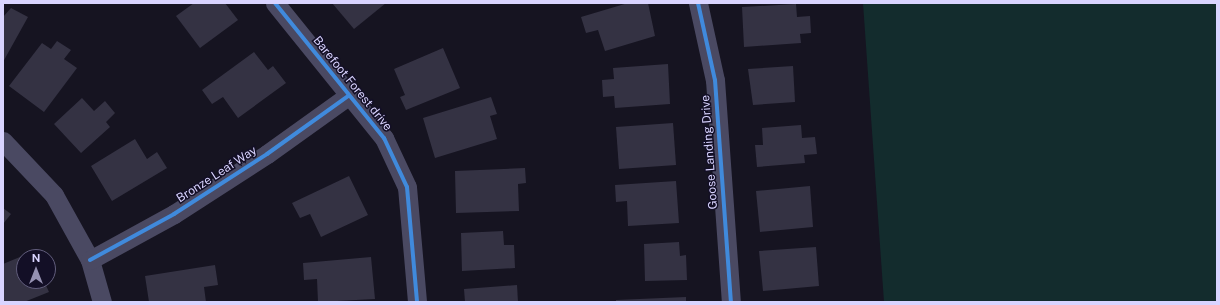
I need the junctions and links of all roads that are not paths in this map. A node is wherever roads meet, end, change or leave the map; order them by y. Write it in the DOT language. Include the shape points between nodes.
graph roads {
  1 [pos="275,3"];
  2 [pos="698,3"];
  3 [pos="348,96"];
  4 [pos="3,141"];
  5 [pos="90,260"];
  6 [pos="102,302"];
  7 [pos="416,302"];
  8 [pos="731,302"];
  1 -- 3 [label="street, Barefoot Forest drive"];
  2 -- 8 [label="street, Goose Landing Drive" via="715,80"];
  3 -- 5 [label="street, Bronze Leaf Way" via="174,214"];
  3 -- 7 [label="street, Barefoot Forest drive" via="384,138 407,187"];
  4 -- 5 [label="street" via="54,195"];
  5 -- 6 [label="street"];
}
